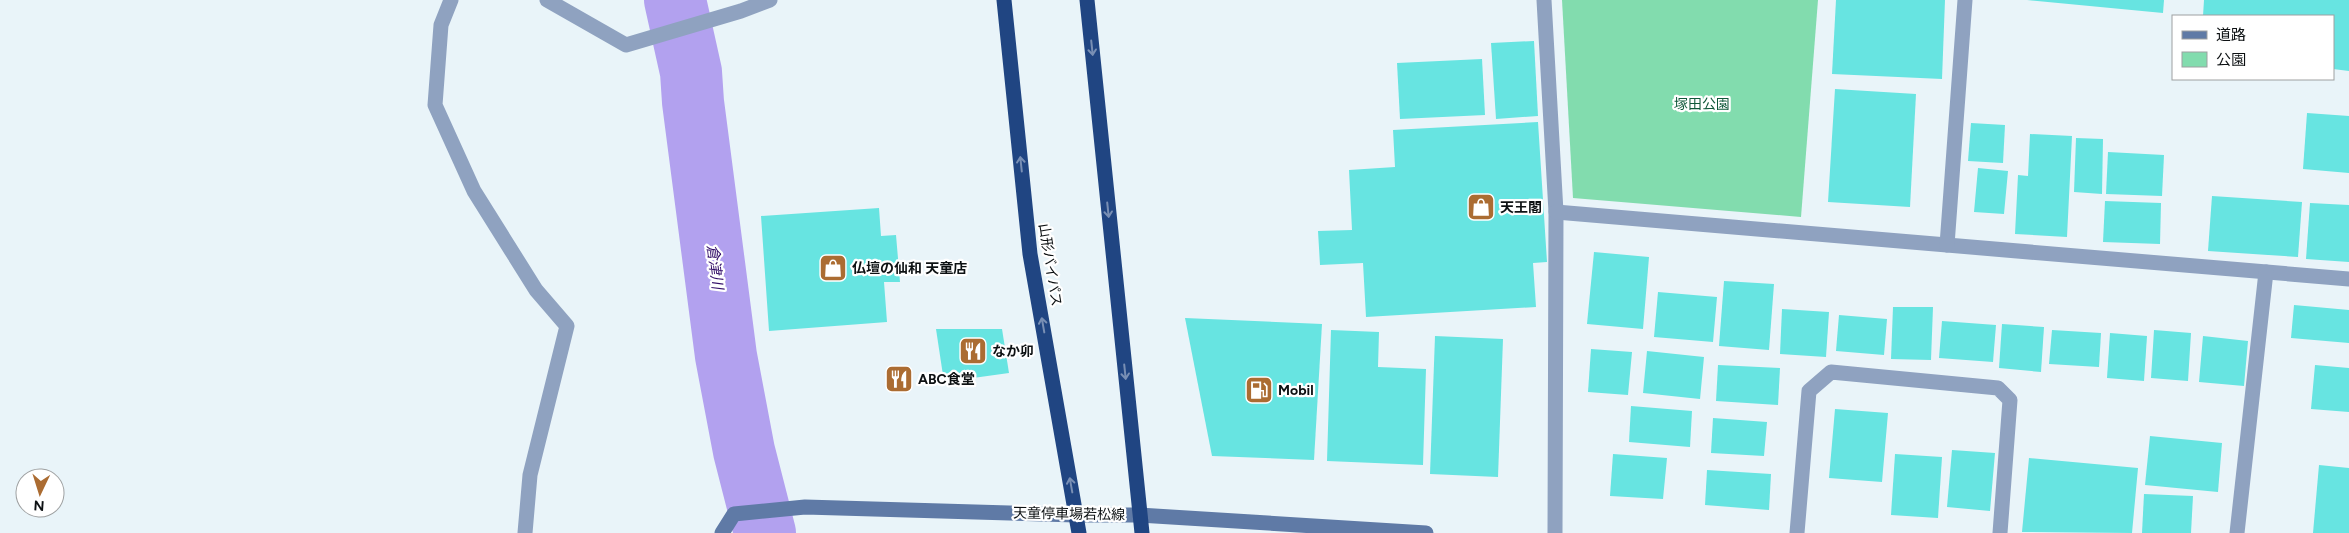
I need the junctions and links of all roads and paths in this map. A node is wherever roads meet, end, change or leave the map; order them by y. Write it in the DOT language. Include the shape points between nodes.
graph roads {
  1 [pos="451,0"];
  2 [pos="547,0"];
  3 [pos="770,0"];
  4 [pos="1004,0"];
  5 [pos="1087,0"];
  6 [pos="1544,0"];
  7 [pos="1965,0"];
  8 [pos="1556,212"];
  9 [pos="1947,245"];
  10 [pos="2266,272"];
  11 [pos="2349,279"];
  12 [pos="1076,515"];
  13 [pos="1140,515"];
  14 [pos="525,533"];
  15 [pos="722,533"];
  16 [pos="1079,533"];
  17 [pos="1142,533"];
  18 [pos="1426,533"];
  19 [pos="1555,533"];
  20 [pos="1797,533"];
  21 [pos="2000,533"];
  22 [pos="2237,533"];
  1 -- 14 [label="lane" via="441,25 435,105 474,191 536,290 567,326 530,475"];
  2 -- 3 [label="lane" via="626,45"];
  12 -- 4 [label="highway, 山形バイパス, one-way" via="1030,254"];
  5 -- 13 [label="highway, one-way"];
  6 -- 8 [label="lane"];
  7 -- 9 [label="lane"];
  8 -- 9 [label="lane"];
  8 -- 19 [label="lane"];
  9 -- 10 [label="lane"];
  10 -- 11 [label="lane"];
  10 -- 22 [label="lane"];
  12 -- 13 [label="main road, 天童停車場若松線"];
  12 -- 15 [label="main road, 天童停車場若松線" via="805,507 734,514"];
  12 -- 16 [label="highway, 山形バイパス"];
  13 -- 17 [label="highway"];
  13 -- 18 [label="main road, 天童停車場若松線"];
  20 -- 21 [label="lane" via="1809,391 1831,372 1998,388 2010,400"];
}
